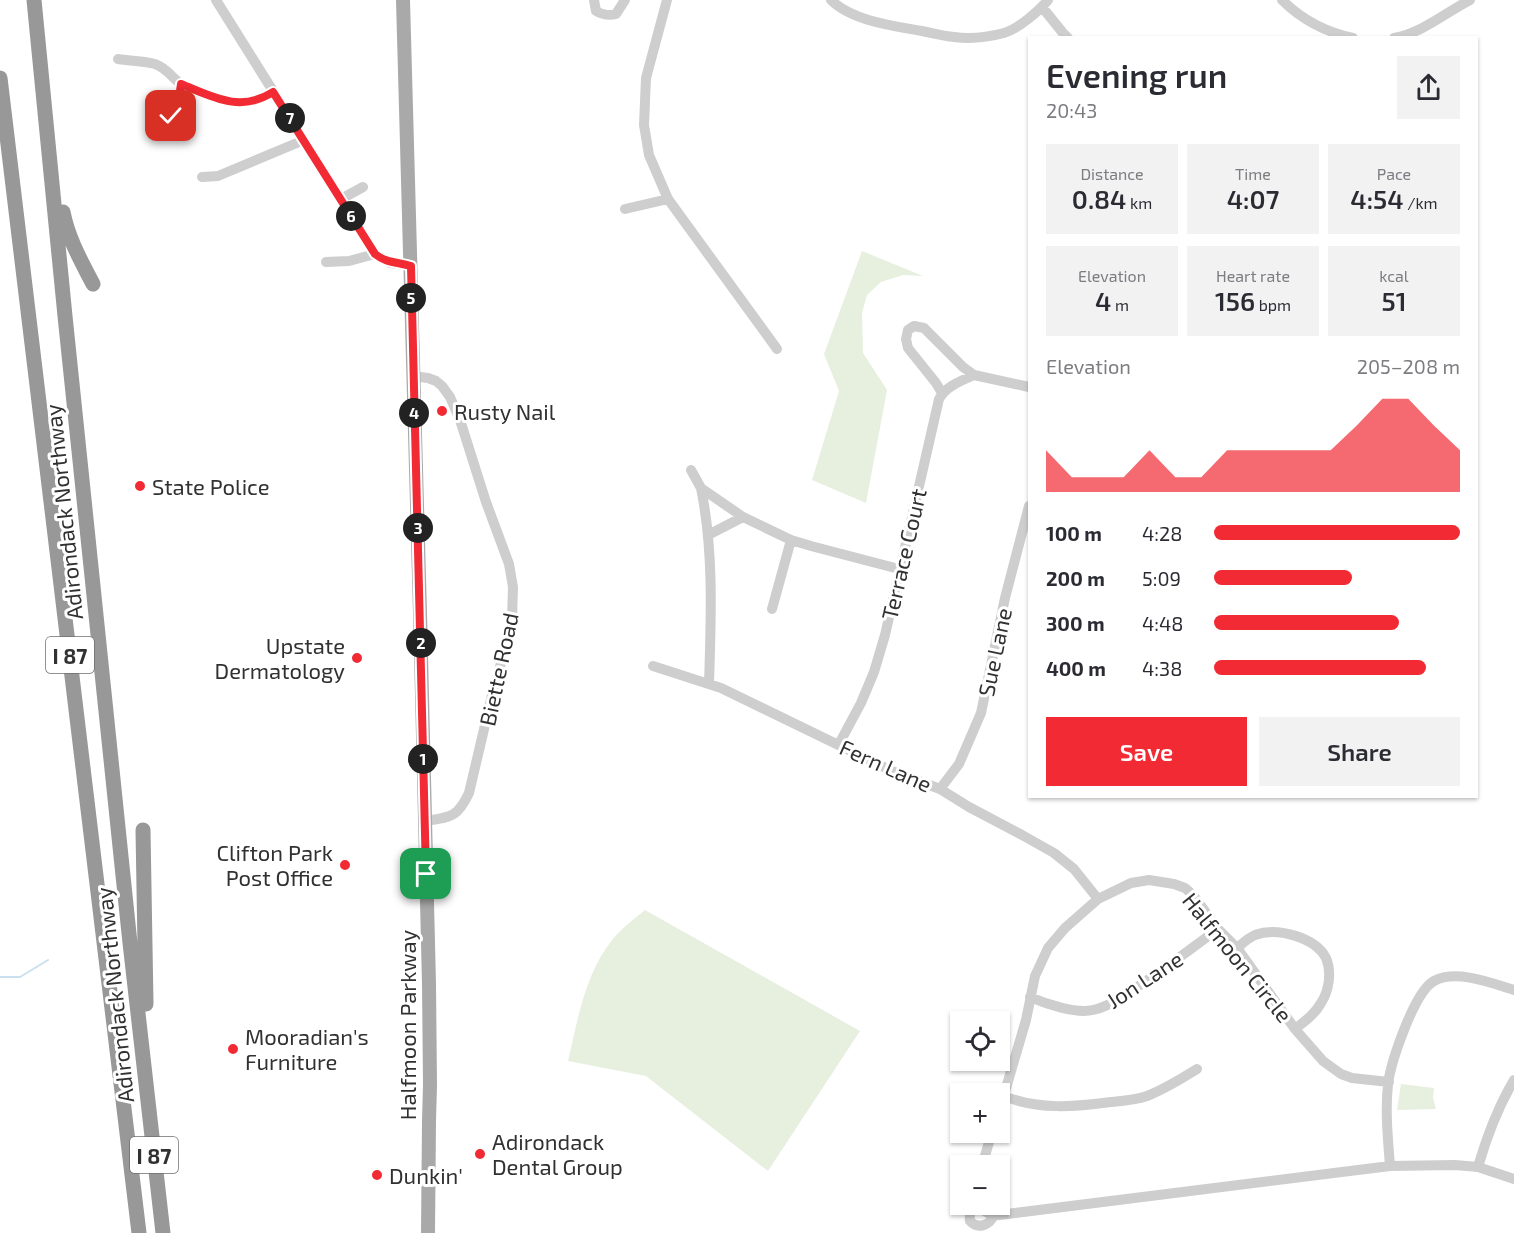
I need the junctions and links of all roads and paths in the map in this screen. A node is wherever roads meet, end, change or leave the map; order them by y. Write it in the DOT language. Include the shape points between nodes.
graph roads {
  1 [pos="34,0"];
  2 [pos="216,0"];
  3 [pos="403,0"];
  4 [pos="594,0"];
  5 [pos="625,0"];
  6 [pos="667,0"];
  7 [pos="831,0"];
  8 [pos="1282,0"];
  9 [pos="1470,0"];
  10 [pos="1045,4"];
  11 [pos="1419,34"];
  12 [pos="1066,36"];
  13 [pos="1344,36"];
  14 [pos="118,59"];
  15 [pos="0,78"];
  16 [pos="181,84"];
  17 [pos="273,92"];
  18 [pos="47,123"];
  19 [pos="152,134"];
  20 [pos="304,140"];
  21 [pos="202,177"];
  22 [pos="363,186"];
  23 [pos="340,199"];
  24 [pos="668,199"];
  25 [pos="624,209"];
  26 [pos="375,254"];
  27 [pos="326,262"];
  28 [pos="411,266"];
  29 [pos="93,284"];
  30 [pos="777,349"];
  31 [pos="974,375"];
  32 [pos="413,376"];
  33 [pos="1028,387"];
  34 [pos="942,393"];
  35 [pos="690,470"];
  36 [pos="701,488"];
  37 [pos="1028,510"];
  38 [pos="743,517"];
  39 [pos="708,535"];
  40 [pos="791,540"];
  41 [pos="899,569"];
  42 [pos="772,609"];
  43 [pos="653,666"];
  44 [pos="709,684"];
  45 [pos="839,744"];
  46 [pos="940,789"];
  47 [pos="425,821"];
  48 [pos="142,830"];
  49 [pos="1098,899"];
  50 [pos="1218,929"];
  51 [pos="1237,948"];
  52 [pos="1514,990"];
  53 [pos="1030,997"];
  54 [pos="1295,1029"];
  55 [pos="1197,1069"];
  56 [pos="1514,1080"];
  57 [pos="1389,1082"];
  58 [pos="1007,1083"];
  59 [pos="1495,1087"];
  60 [pos="1507,1092"];
  61 [pos="1010,1098"];
  62 [pos="148,1100"];
  63 [pos="1390,1166"];
  64 [pos="1478,1167"];
  65 [pos="1514,1179"];
  66 [pos="1010,1213"];
  67 [pos="969,1215"];
  68 [pos="994,1215"];
  69 [pos="139,1233"];
  70 [pos="164,1233"];
  71 [pos="428,1233"];
  1 -- 18 [label="highway, Adirondack Northway / I 87"];
  2 -- 17 [label="street"];
  3 -- 28 [label="main road, Halfmoon Parkway"];
  4 -- 5 [label="street" via="596,11 608,16 616,14"];
  6 -- 24 [label="street" via="645,78 644,125 649,155"];
  7 -- 10 [label="street" via="859,16 954,37 1006,33"];
  8 -- 13 [label="street" via="1317,26"];
  9 -- 11 [label="street"];
  10 -- 12 [label="street"];
  14 -- 16 [label="street" via="156,64"];
  15 -- 69 [label="highway, Adirondack Northway / I 87"];
  16 -- 17 [label="street" via="235,103 263,99"];
  16 -- 19 [label="street" via="178,104"];
  17 -- 20 [label="street"];
  18 -- 29 [label="highway" via="65,223"];
  18 -- 62 [label="highway, Adirondack Northway / I 87"];
  20 -- 21 [label="street" via="224,174"];
  20 -- 23 [label="street"];
  22 -- 23 [label="street"];
  23 -- 26 [label="street"];
  24 -- 25 [label="street"];
  24 -- 30 [label="street"];
  26 -- 27 [label="street"];
  26 -- 28 [label="street" via="390,263"];
  28 -- 32 [label="main road, Halfmoon Parkway"];
  31 -- 33 [label="street"];
  31 -- 34 [label="street"];
  31 -- 34 [label="street" via="924,328 914,326 908,330 908,348"];
  32 -- 47 [label="main road, Halfmoon Parkway"];
  32 -- 47 [label="street, Biette Road" via="436,381 450,397 509,564 513,587 510,632 469,793 455,815"];
  34 -- 41 [label="street, Terrace Court"];
  35 -- 36 [label="street"];
  36 -- 38 [label="street"];
  36 -- 39 [label="street"];
  37 -- 46 [label="street, Sue Lane" via="981,713 959,764"];
  38 -- 39 [label="street"];
  38 -- 40 [label="street"];
  39 -- 44 [label="street"];
  40 -- 41 [label="street"];
  40 -- 42 [label="street"];
  41 -- 45 [label="street, Terrace Court" via="874,672"];
  43 -- 44 [label="street, Fern Lane"];
  44 -- 45 [label="street, Fern Lane"];
  45 -- 46 [label="street, Fern Lane" via="892,771"];
  46 -- 49 [label="street, Fern Lane" via="1054,853 1074,869"];
  47 -- 71 [label="main road, Halfmoon Parkway" via="430,1085"];
  48 -- 62 [label="highway"];
  49 -- 50 [label="street, Halfmoon Circle" via="1131,883 1149,880 1174,884 1193,895"];
  49 -- 53 [label="street, Halfmoon Circle" via="1048,948"];
  50 -- 51 [label="street, Halfmoon Circle"];
  50 -- 53 [label="street, Jon Lane" via="1111,1004 1082,1010 1052,1006"];
  51 -- 54 [label="street, Halfmoon Circle"];
  51 -- 54 [label="street" via="1258,934 1282,933 1297,936 1325,957 1329,968 1327,991 1317,1008"];
  52 -- 57 [label="street" via="1472,978 1431,976 1413,1007"];
  53 -- 58 [label="street, Halfmoon Circle"];
  54 -- 57 [label="street, Halfmoon Circle" via="1323,1061 1341,1074"];
  55 -- 61 [label="street" via="1136,1099 1064,1106"];
  56 -- 60 [label="street"];
  57 -- 63 [label="street" via="1386,1121"];
  59 -- 60 [label="street"];
  60 -- 64 [label="street" via="1489,1130"];
  62 -- 70 [label="highway, Adirondack Northway / I 87"];
  63 -- 64 [label="street"];
  63 -- 66 [label="street"];
  64 -- 65 [label="street"];
  67 -- 68 [label="street" via="970,1221 978,1226"];
}
